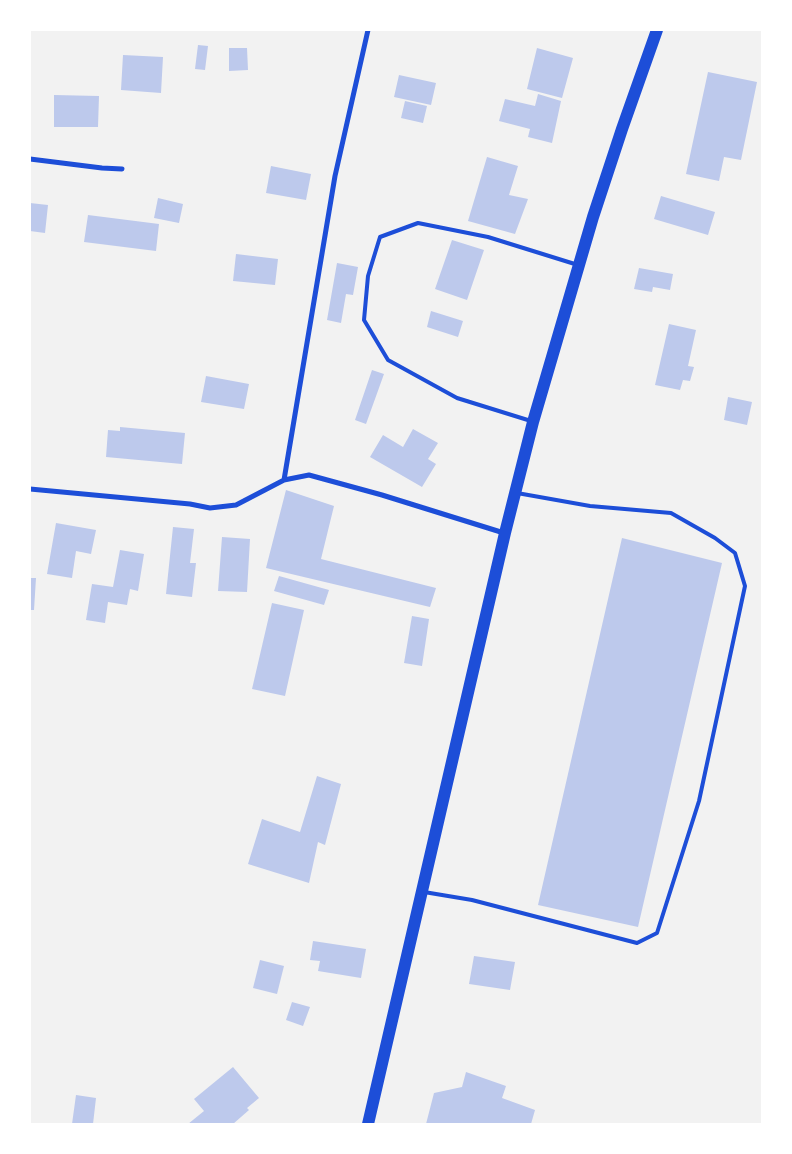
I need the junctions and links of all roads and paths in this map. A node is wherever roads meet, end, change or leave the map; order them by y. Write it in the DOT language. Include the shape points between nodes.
graph roads {
  1 [pos="368,30"];
  2 [pos="657,30"];
  3 [pos="30,159"];
  4 [pos="122,168"];
  5 [pos="579,266"];
  6 [pos="533,422"];
  7 [pos="284,480"];
  8 [pos="30,489"];
  9 [pos="514,492"];
  10 [pos="505,533"];
  11 [pos="422,892"];
  12 [pos="368,1124"];
  1 -- 7 [label="street" via="335,176"];
  2 -- 5 [label="main road"];
  3 -- 4 [label="street"];
  5 -- 6 [label="main road"];
  5 -- 6 [label="lane" via="488,237 418,223 380,237 368,276 364,320 388,360 457,398"];
  6 -- 9 [label="main road"];
  7 -- 8 [label="street" via="236,505 210,508"];
  7 -- 10 [label="street" via="309,475"];
  9 -- 10 [label="main road"];
  9 -- 11 [label="lane" via="590,506 671,512 734,553 745,586 698,801 657,933 637,943 472,900"];
  10 -- 11 [label="main road"];
  11 -- 12 [label="main road"];
}
